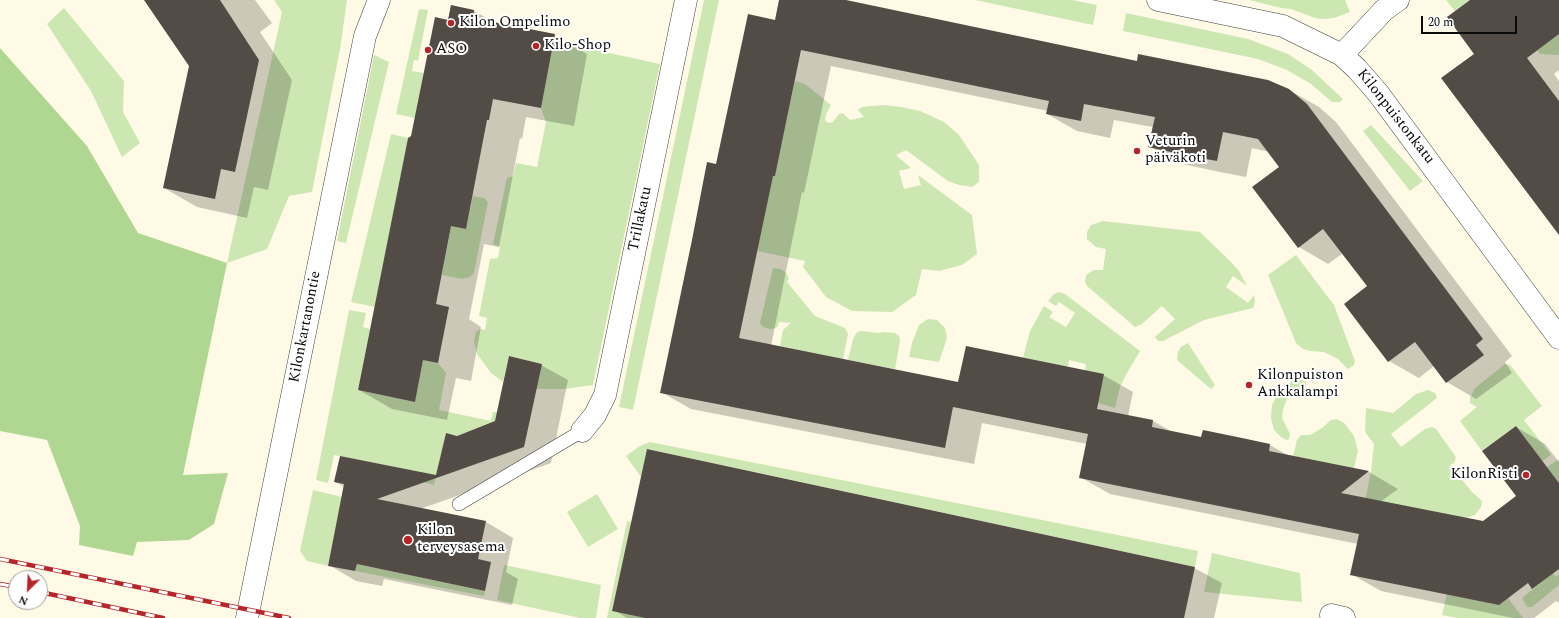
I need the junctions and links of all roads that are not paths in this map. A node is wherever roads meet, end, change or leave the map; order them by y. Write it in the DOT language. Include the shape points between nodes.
graph roads {
  1 [pos="365,0"];
  2 [pos="379,0"];
  3 [pos="686,0"];
  4 [pos="1158,0"];
  5 [pos="1398,0"];
  6 [pos="365,36"];
  7 [pos="1342,55"];
  8 [pos="1559,338"];
  9 [pos="582,431"];
  10 [pos="459,504"];
  11 [pos="247,618"];
  1 -- 6 [label="street, Kilonkartanontie"];
  2 -- 6 [label="street, Kilonkartanontie"];
  3 -- 9 [label="street, Trillakatu" via="605,395 595,415"];
  4 -- 7 [label="street, Kilonpuistonkatu" via="1283,26"];
  5 -- 7 [label="street" via="1384,10"];
  6 -- 11 [label="street, Kilonkartanontie"];
  7 -- 8 [label="street, Kilonpuistonkatu" via="1395,115"];
  9 -- 10 [label="lane"];
}
